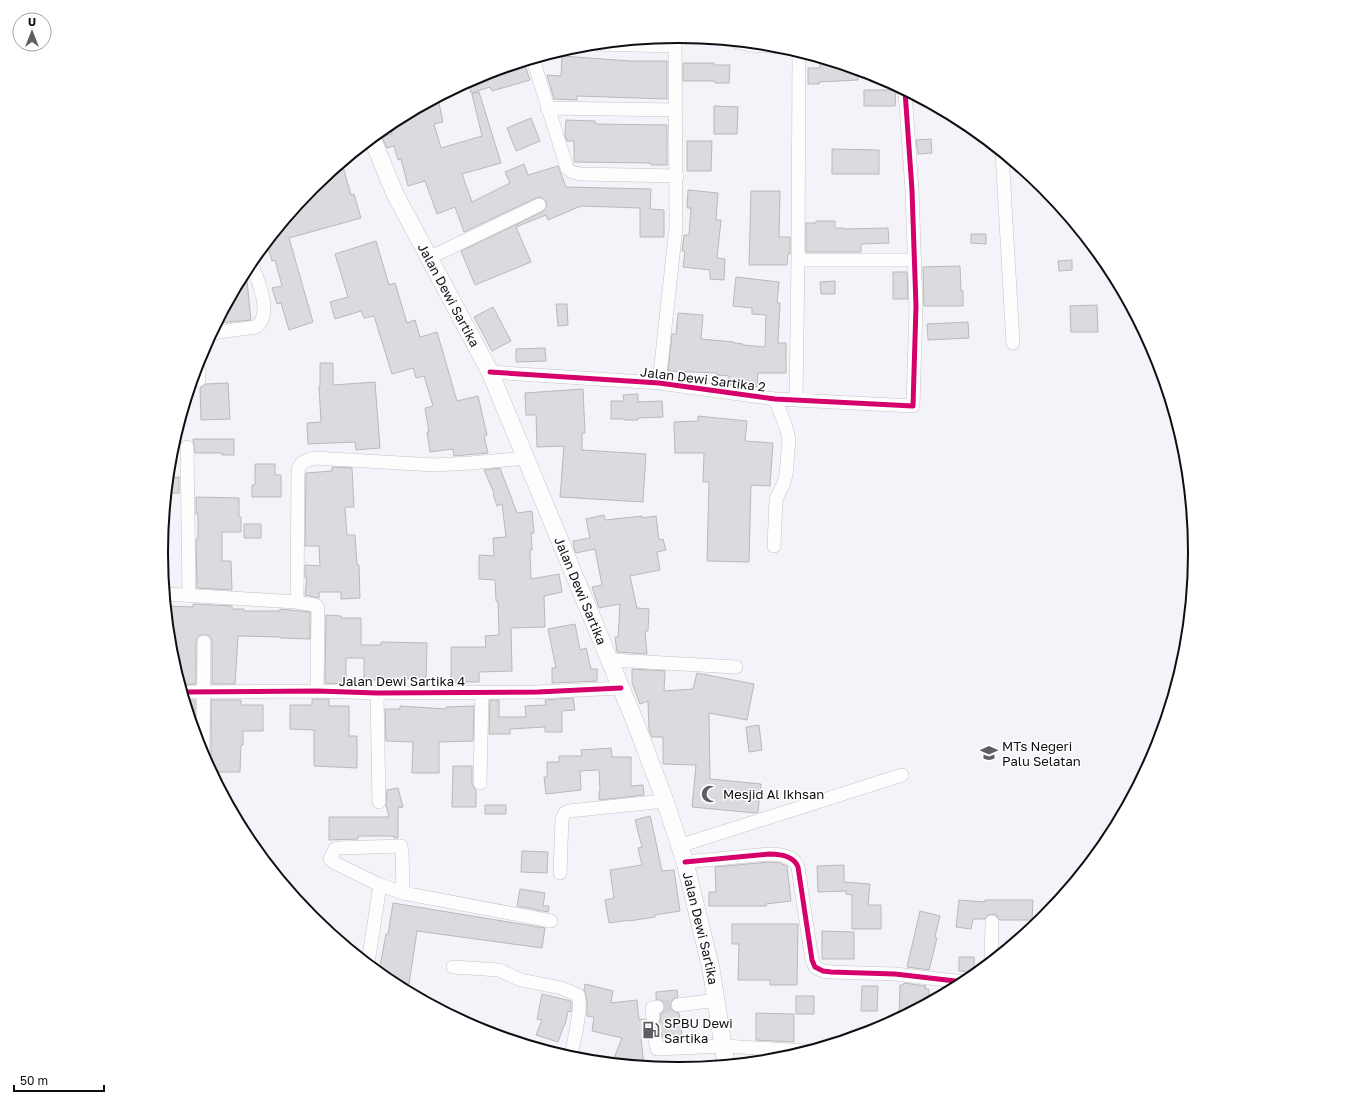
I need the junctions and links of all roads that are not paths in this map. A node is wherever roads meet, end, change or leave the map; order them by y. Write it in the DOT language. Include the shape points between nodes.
graph roads {
  1 [pos="675,43"];
  2 [pos="800,58"];
  3 [pos="534,64"];
  4 [pos="905,97"];
  5 [pos="547,108"];
  6 [pos="676,110"];
  7 [pos="374,144"];
  8 [pos="1002,160"];
  9 [pos="677,176"];
  10 [pos="539,205"];
  11 [pos="429,258"];
  12 [pos="798,260"];
  13 [pos="915,260"];
  14 [pos="254,269"];
  15 [pos="219,332"];
  16 [pos="1013,343"];
  17 [pos="490,372"];
  18 [pos="659,383"];
  19 [pos="775,399"];
  20 [pos="796,400"];
  21 [pos="187,446"];
  22 [pos="526,458"];
  23 [pos="774,546"];
  24 [pos="171,594"];
  25 [pos="189,595"];
  26 [pos="297,602"];
  27 [pos="204,642"];
  28 [pos="611,660"];
  29 [pos="736,666"];
  30 [pos="621,688"];
  31 [pos="317,691"];
  32 [pos="188,692"];
  33 [pos="203,692"];
  34 [pos="482,692"];
  35 [pos="377,693"];
  36 [pos="203,736"];
  37 [pos="902,775"];
  38 [pos="480,783"];
  39 [pos="665,801"];
  40 [pos="379,802"];
  41 [pos="680,846"];
  42 [pos="685,862"];
  43 [pos="560,873"];
  44 [pos="380,885"];
  45 [pos="403,892"];
  46 [pos="551,921"];
  47 [pos="992,922"];
  48 [pos="991,954"];
  49 [pos="369,958"];
  50 [pos="453,967"];
  51 [pos="954,981"];
  52 [pos="717,1000"];
  53 [pos="678,1004"];
  54 [pos="655,1038"];
  55 [pos="724,1046"];
  56 [pos="787,1050"];
  57 [pos="572,1051"];
  58 [pos="726,1060"];
  1 -- 6 [label="street"];
  2 -- 12 [label="street"];
  3 -- 5 [label="street"];
  4 -- 13 [label="street"];
  5 -- 6 [label="street"];
  5 -- 9 [label="street" via="567,168 572,172"];
  6 -- 9 [label="street"];
  7 -- 11 [label="main road, Jalan Dewi Sartika" via="395,194"];
  8 -- 16 [label="street"];
  9 -- 18 [label="street" via="675,243"];
  10 -- 11 [label="street"];
  11 -- 17 [label="main road, Jalan Dewi Sartika"];
  12 -- 13 [label="street"];
  12 -- 20 [label="street"];
  13 -- 20 [label="street, Jalan Dewi Sartika 2" via="913,406"];
  14 -- 15 [label="street" via="265,306 264,318 256,326"];
  17 -- 18 [label="street, Jalan Dewi Sartika 2"];
  17 -- 22 [label="main road, Jalan Dewi Sartika"];
  18 -- 19 [label="street, Jalan Dewi Sartika 2"];
  19 -- 20 [label="street, Jalan Dewi Sartika 2"];
  19 -- 23 [label="street" via="789,439 785,481 776,499"];
  21 -- 25 [label="street"];
  22 -- 26 [label="street" via="435,465 314,458 304,461 298,467"];
  22 -- 28 [label="main road, Jalan Dewi Sartika"];
  24 -- 25 [label="street"];
  25 -- 26 [label="street"];
  26 -- 31 [label="street" via="315,605 318,608"];
  27 -- 33 [label="street"];
  28 -- 29 [label="street"];
  28 -- 30 [label="main road, Jalan Dewi Sartika"];
  30 -- 34 [label="street, Jalan Dewi Sartika 4"];
  30 -- 39 [label="main road, Jalan Dewi Sartika"];
  31 -- 33 [label="street, Jalan Dewi Sartika 4"];
  31 -- 35 [label="street, Jalan Dewi Sartika 4"];
  32 -- 33 [label="street, Jalan Dewi Sartika 4"];
  33 -- 36 [label="street"];
  34 -- 35 [label="street, Jalan Dewi Sartika 4"];
  34 -- 38 [label="street"];
  35 -- 40 [label="street"];
  37 -- 41 [label="street"];
  39 -- 41 [label="main road, Jalan Dewi Sartika"];
  39 -- 43 [label="street" via="565,813 562,819"];
  41 -- 42 [label="main road, Jalan Dewi Sartika"];
  42 -- 51 [label="street" via="769,854 790,858 798,867 814,967 831,972 895,974"];
  42 -- 52 [label="main road, Jalan Dewi Sartika"];
  44 -- 45 [label="street"];
  44 -- 45 [label="street" via="335,863 330,859 335,849 400,846"];
  44 -- 49 [label="street"];
  45 -- 46 [label="street"];
  47 -- 48 [label="street"];
  50 -- 57 [label="street" via="499,970 521,980 561,988 578,995 579,1014"];
  52 -- 53 [label="street"];
  52 -- 55 [label="main road, Jalan Dewi Sartika"];
  54 -- 55 [label="street" via="657,1049"];
  55 -- 56 [label="street"];
  55 -- 58 [label="main road, Jalan Dewi Sartika"];
}
